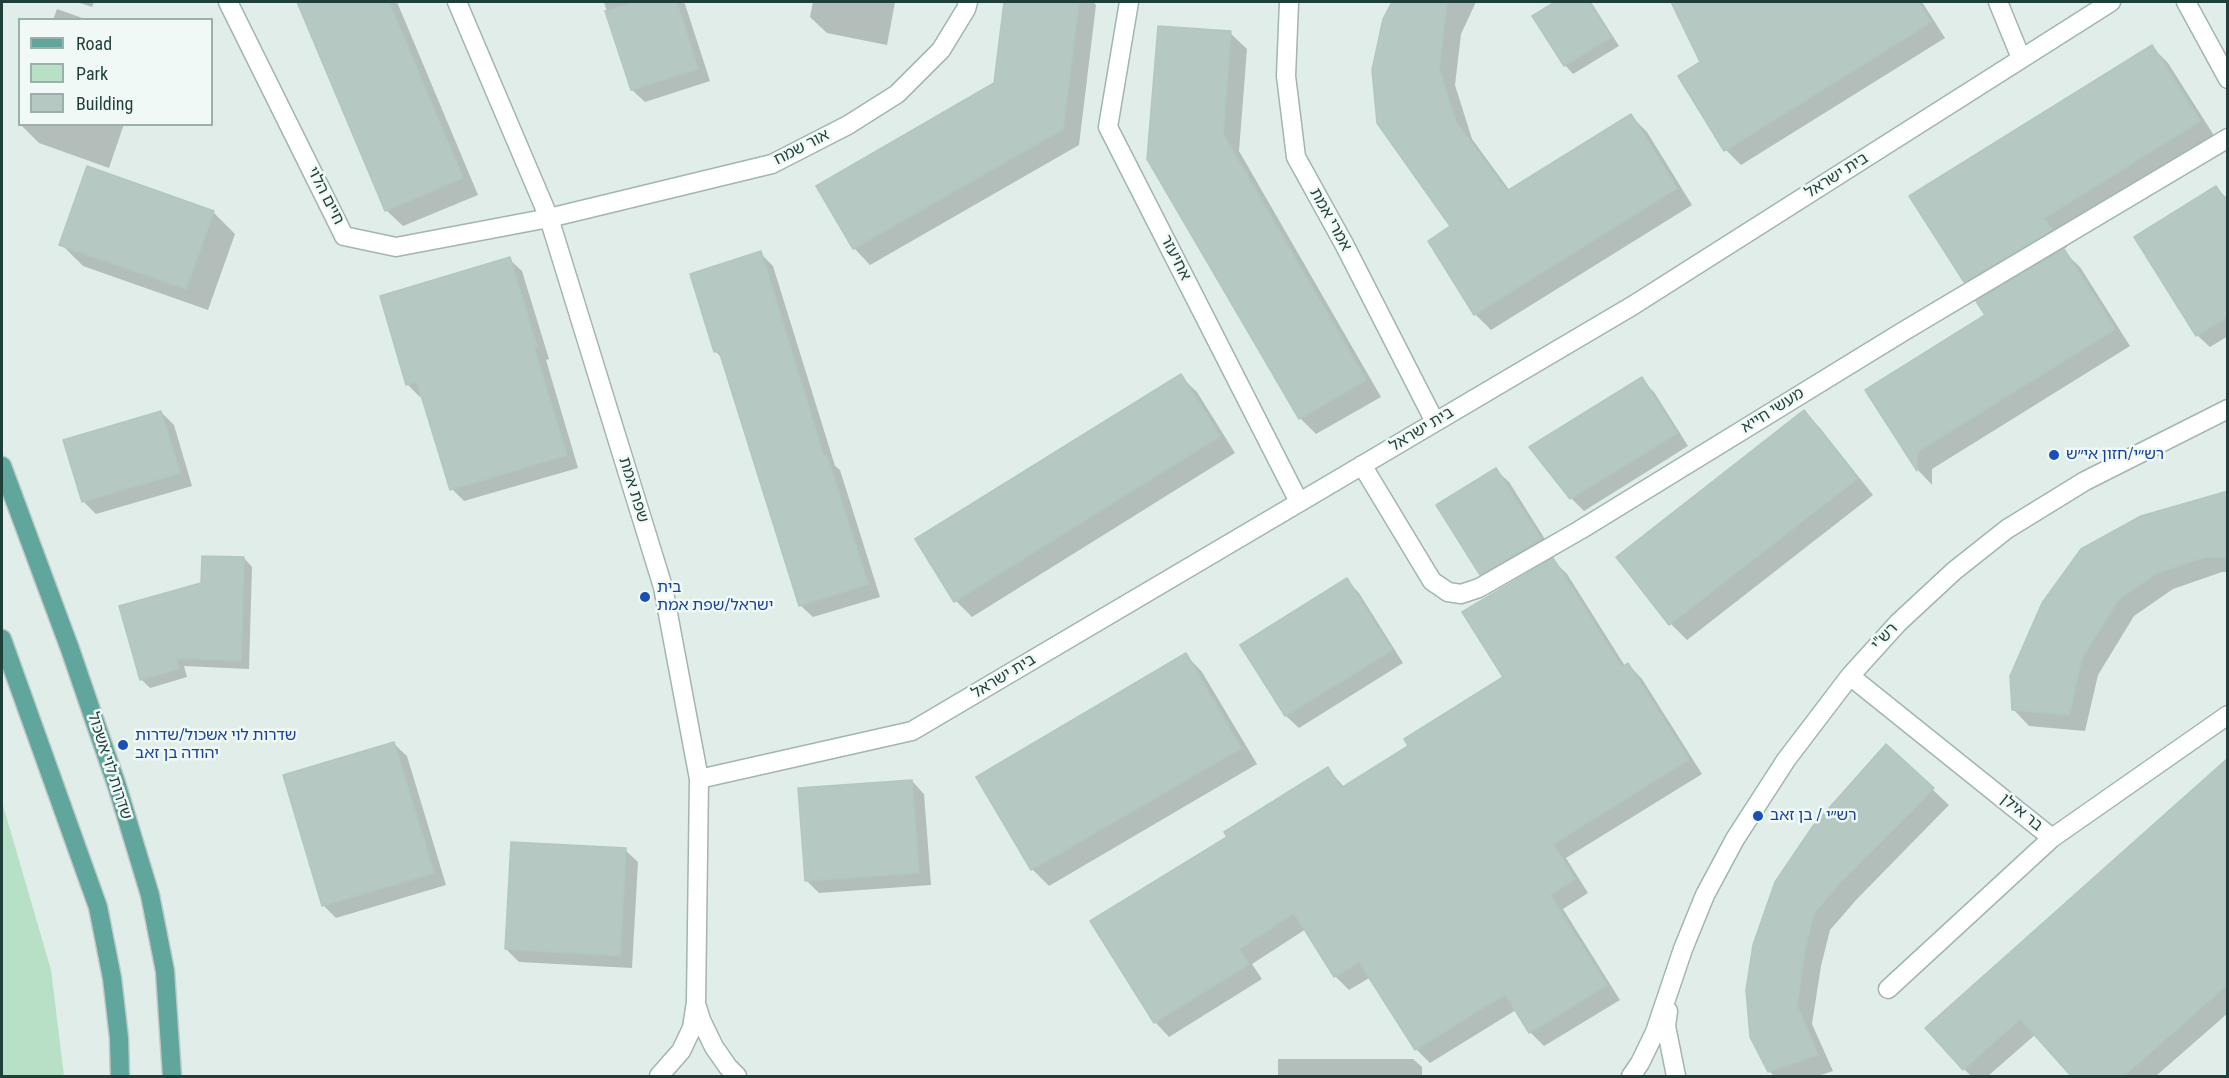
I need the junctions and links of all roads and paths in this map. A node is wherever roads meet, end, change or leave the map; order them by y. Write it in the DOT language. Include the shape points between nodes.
graph roads {
  1 [pos="228,2"];
  2 [pos="457,2"];
  3 [pos="968,2"];
  4 [pos="1129,2"];
  5 [pos="1289,2"];
  6 [pos="1998,2"];
  7 [pos="2111,2"];
  8 [pos="2186,2"];
  9 [pos="2021,58"];
  10 [pos="2228,79"];
  11 [pos="2228,138"];
  12 [pos="549,218"];
  13 [pos="2228,409"];
  14 [pos="1435,422"];
  15 [pos="1362,465"];
  16 [pos="2,466"];
  17 [pos="1299,502"];
  18 [pos="2,639"];
  19 [pos="1850,675"];
  20 [pos="2228,715"];
  21 [pos="699,779"];
  22 [pos="2052,838"];
  23 [pos="1671,988"];
  24 [pos="1888,989"];
  25 [pos="696,1002"];
  26 [pos="120,1077"];
  27 [pos="172,1077"];
  28 [pos="660,1077"];
  29 [pos="737,1077"];
  30 [pos="1631,1077"];
  31 [pos="1676,1077"];
  1 -- 12 [label="street, חיים הלוי" via="344,236 396,247"];
  2 -- 12 [label="street, שפת אמת"];
  3 -- 12 [label="street, אור שמח" via="941,50 897,94 839,130 772,164"];
  4 -- 17 [label="street, אחיעזר" via="1108,128"];
  5 -- 14 [label="street, אמרי אמת" via="1286,76 1296,157"];
  6 -- 9 [label="street"];
  7 -- 9 [label="street, בית ישראל"];
  8 -- 10 [label="street"];
  9 -- 14 [label="street, בית ישראל" via="1632,306"];
  11 -- 15 [label="street, מעשי חייא" via="1479,588 1461,594 1448,592 1432,581"];
  12 -- 21 [label="street, שפת אמת" via="663,587"];
  13 -- 19 [label="street, רש\"י" via="2085,481 2007,529 1898,623"];
  14 -- 15 [label="street, בית ישראל"];
  15 -- 17 [label="street, בית ישראל"];
  16 -- 27 [label="main road, שדרות לוי אשכול" via="70,649 150,895 165,971"];
  17 -- 21 [label="street, בית ישראל" via="912,731"];
  18 -- 26 [label="main road" via="98,907 112,978"];
  19 -- 22 [label="street, בר אילן"];
  19 -- 23 [label="street, רש\"י" via="1786,760 1735,839 1705,895"];
  20 -- 22 [label="street, בר אילן"];
  21 -- 25 [label="street, שפת אמת"];
  22 -- 24 [label="street"];
  23 -- 30 [label="street, רש\"י" via="1655,1032"];
  23 -- 31 [label="street, רש\"י" via="1666,1026"];
  25 -- 28 [label="street, שפת אמת" via="692,1028 681,1051"];
  25 -- 29 [label="street, שפת אמת" via="714,1047"];
}
